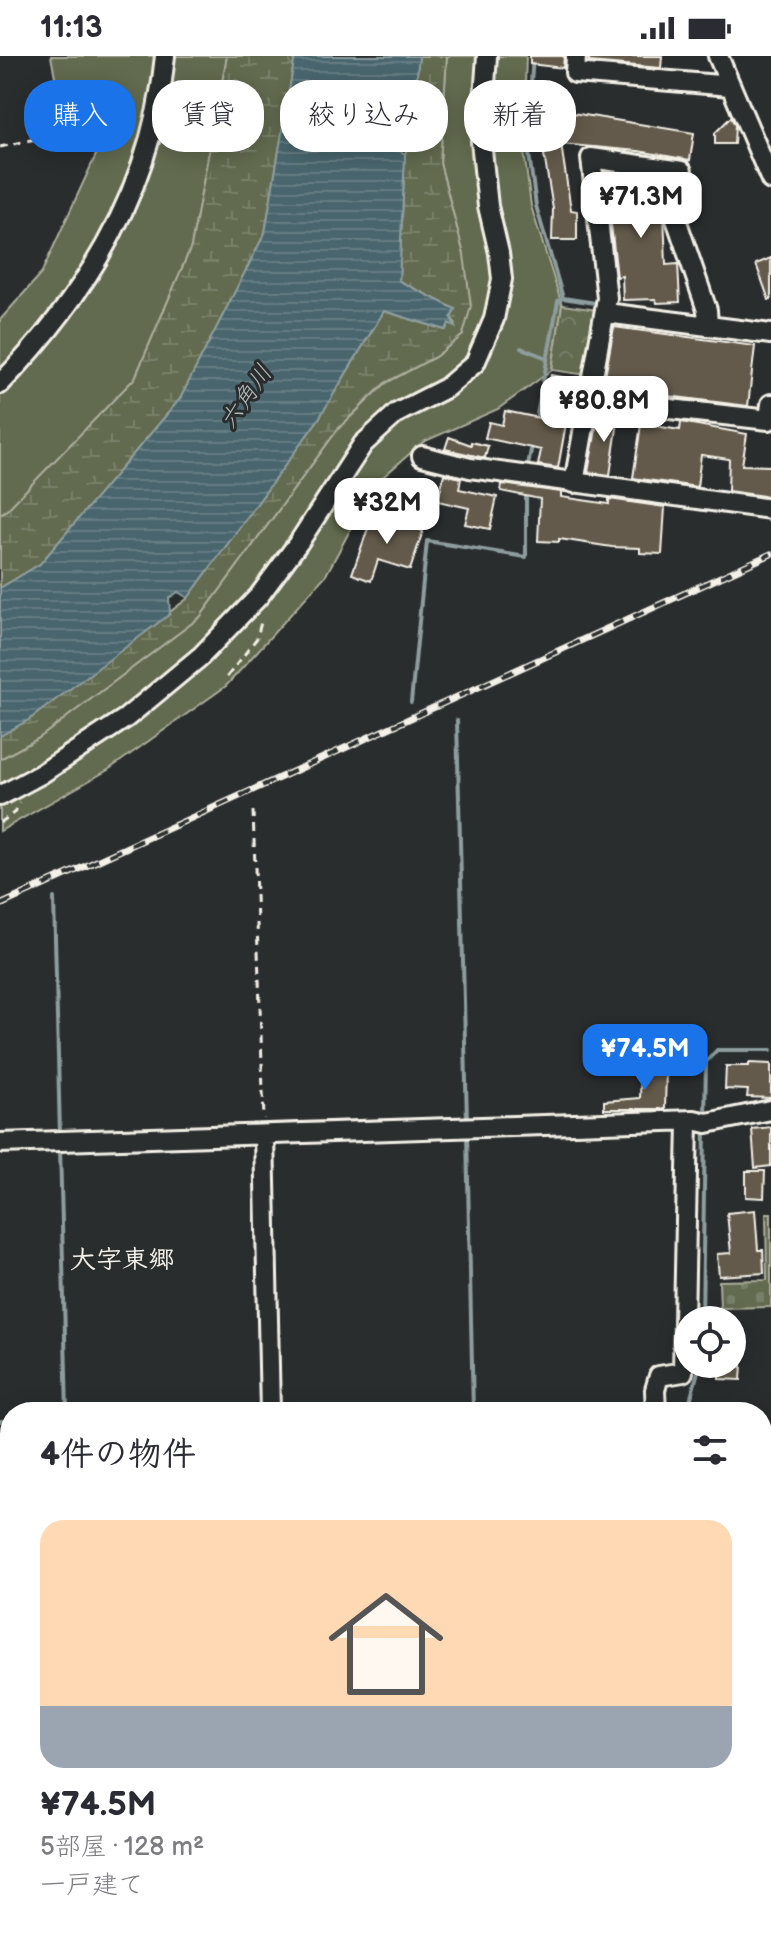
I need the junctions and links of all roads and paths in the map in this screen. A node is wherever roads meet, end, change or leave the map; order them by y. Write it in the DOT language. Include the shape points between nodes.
graph roads {
  1 [pos="165,56"];
  2 [pos="487,56"];
  3 [pos="576,56"];
  4 [pos="718,56"];
  5 [pos="731,86"];
  6 [pos="24,142"];
  7 [pos="0,147"];
  8 [pos="771,180"];
  9 [pos="606,306"];
  10 [pos="707,319"];
  11 [pos="771,334"];
  12 [pos="0,384"];
  13 [pos="589,400"];
  14 [pos="771,404"];
  15 [pos="422,456"];
  16 [pos="574,483"];
  17 [pos="771,509"];
  18 [pos="264,609"];
  19 [pos="227,677"];
  20 [pos="0,796"];
  21 [pos="253,811"];
  22 [pos="771,1110"];
  23 [pos="697,1121"];
  24 [pos="264,1135"];
  25 [pos="0,1143"];
  26 [pos="270,1402"];
  27 [pos="656,1402"];
  1 -- 12 [label="street" via="141,166 102,254 71,300"];
  2 -- 20 [label="street" via="481,141 502,279 494,319 475,363 446,388 397,413 363,444 259,596 201,656 126,718"];
  3 -- 5 [label="street" via="575,73"];
  4 -- 5 [label="street"];
  5 -- 8 [label="street"];
  6 -- 7 [label="path"];
  9 -- 10 [label="street"];
  9 -- 10 [label="street" via="591,158 682,171 676,219"];
  9 -- 13 [label="street"];
  10 -- 11 [label="street"];
  13 -- 14 [label="street" via="769,420"];
  13 -- 16 [label="street"];
  15 -- 16 [label="street"];
  16 -- 17 [label="street"];
  18 -- 19 [label="path" via="257,638"];
  21 -- 24 [label="path"];
  22 -- 23 [label="street"];
  23 -- 24 [label="street"];
  23 -- 27 [label="street" via="683,1372 659,1376"];
  24 -- 25 [label="street"];
  24 -- 26 [label="street"];
}
